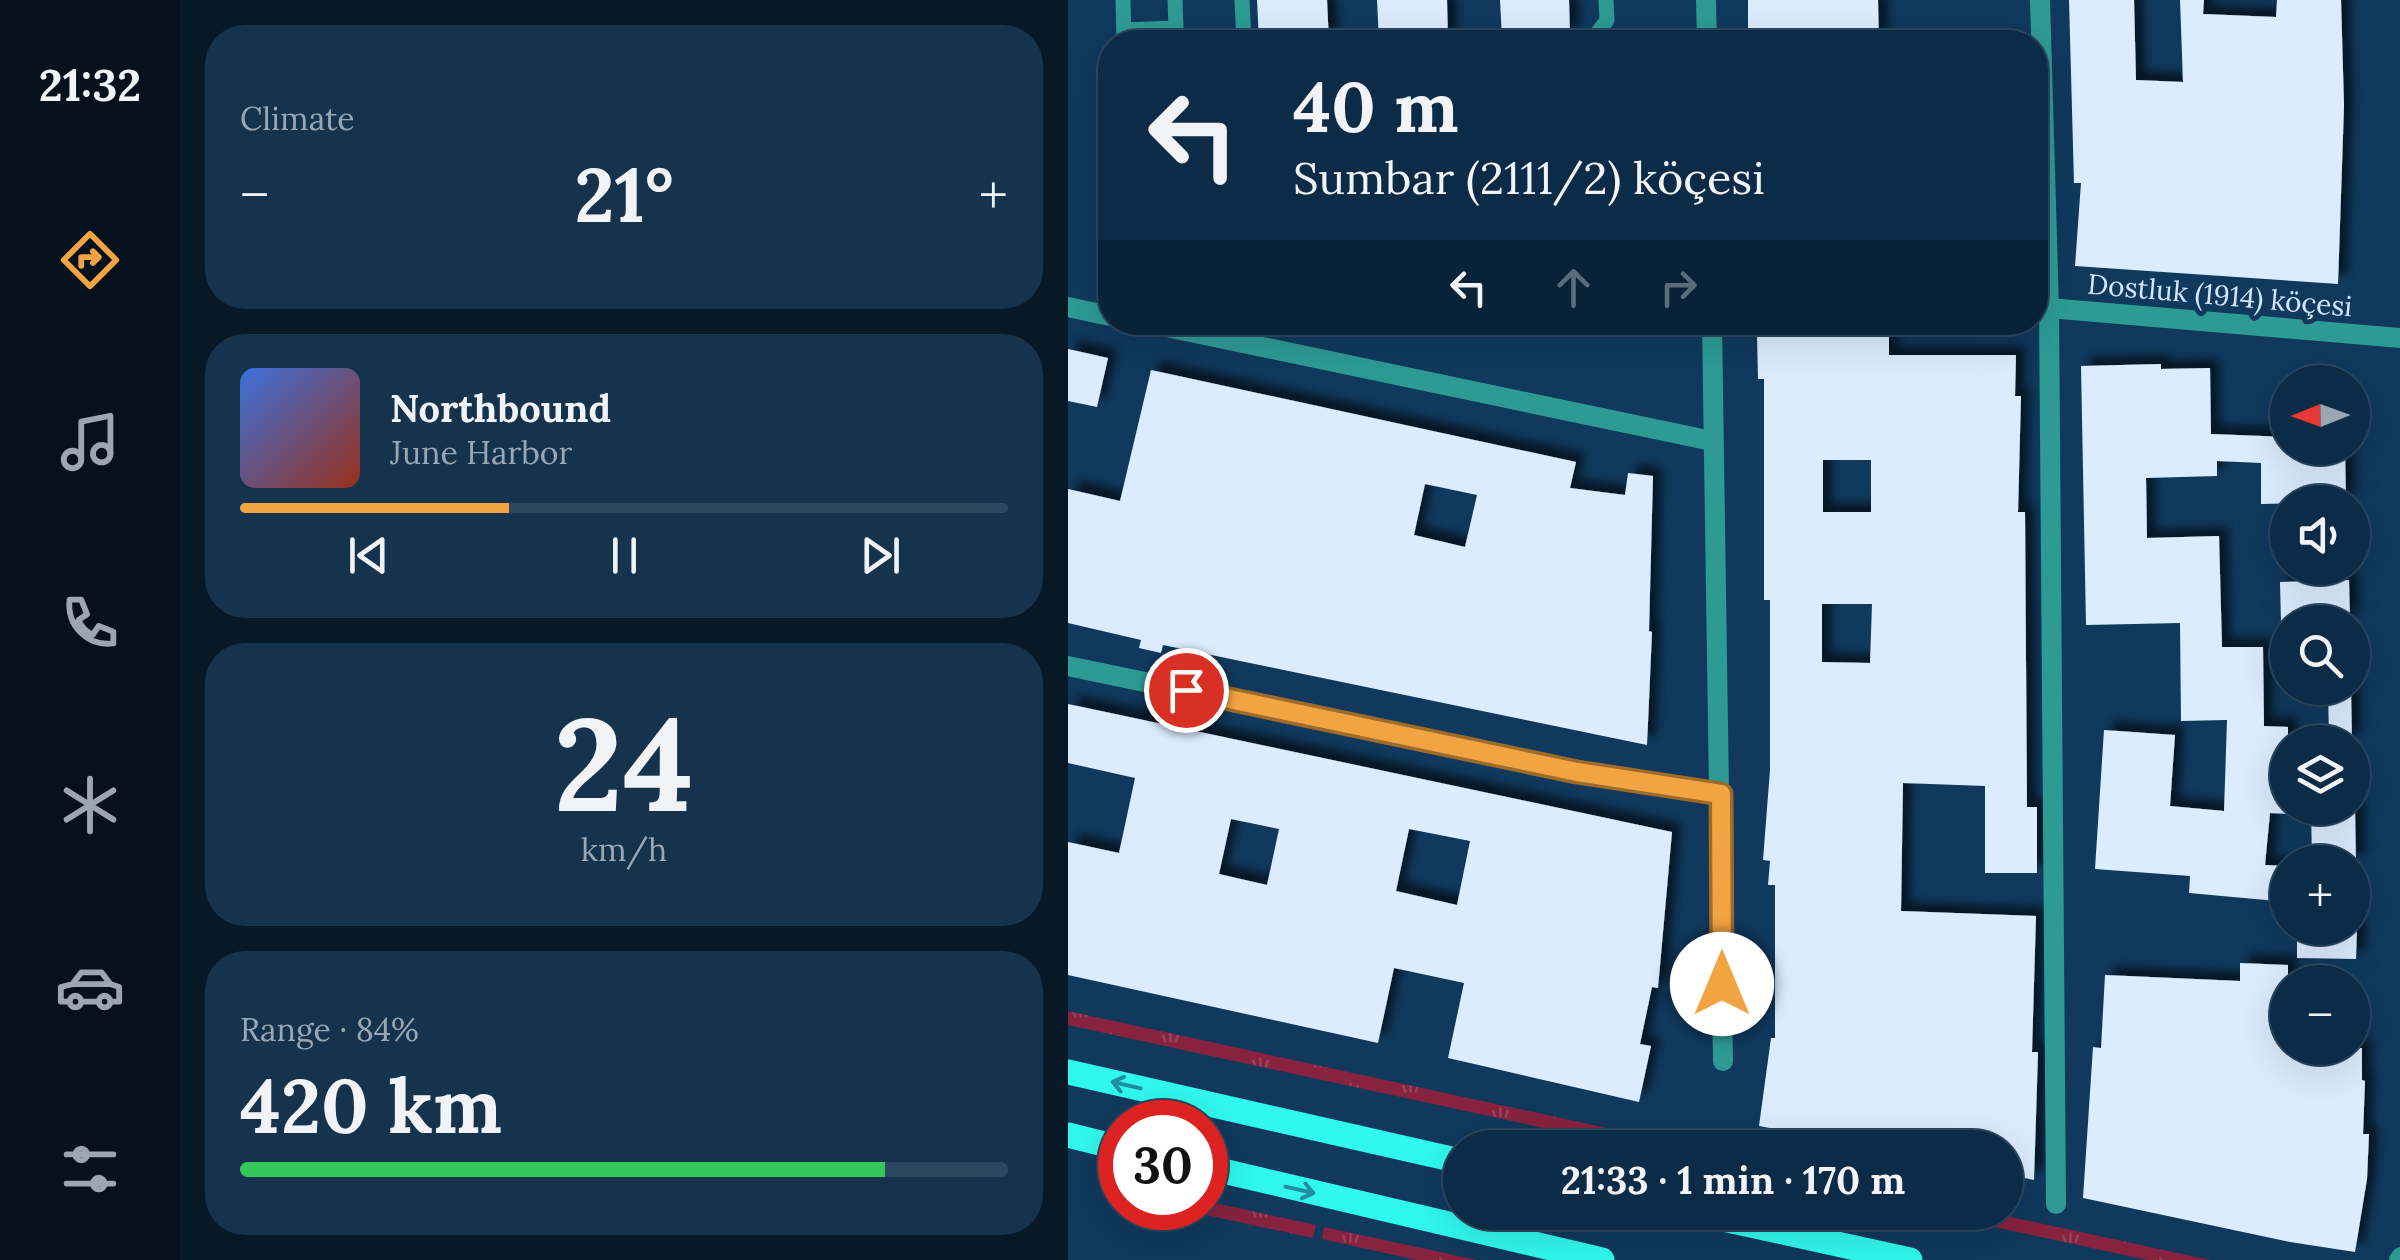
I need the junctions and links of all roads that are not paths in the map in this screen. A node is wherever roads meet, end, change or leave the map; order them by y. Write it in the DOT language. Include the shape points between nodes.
graph roads {
  1 [pos="1123,0"];
  2 [pos="1176,0"];
  3 [pos="1242,0"];
  4 [pos="1606,0"];
  5 [pos="1706,0"];
  6 [pos="2040,0"];
  7 [pos="1124,30"];
  8 [pos="1176,30"];
  9 [pos="1243,30"];
  10 [pos="1599,30"];
  11 [pos="1707,30"];
  12 [pos="2040,30"];
  13 [pos="1068,306"];
  14 [pos="2048,308"];
  15 [pos="1098,313"];
  16 [pos="1205,335"];
  17 [pos="1712,335"];
  18 [pos="2042,335"];
  19 [pos="2400,338"];
  20 [pos="1712,441"];
  21 [pos="1068,666"];
  22 [pos="1721,794"];
  23 [pos="1723,1061"];
  24 [pos="1068,1072"];
  25 [pos="1068,1135"];
  26 [pos="1098,1142"];
  27 [pos="1443,1156"];
  28 [pos="1228,1173"];
  29 [pos="2056,1204"];
  30 [pos="1773,1230"];
  31 [pos="1602,1260"];
  32 [pos="1910,1260"];
  1 -- 7 [label="lane"];
  2 -- 8 [label="lane"];
  3 -- 9 [label="lane"];
  4 -- 10 [label="lane"];
  5 -- 11 [label="street"];
  6 -- 12 [label="street"];
  13 -- 15 [label="street"];
  14 -- 19 [label="street, Dostluk (1914) köçesi"];
  16 -- 20 [label="street"];
  17 -- 20 [label="street"];
  18 -- 29 [label="street"];
  20 -- 22 [label="street"];
  21 -- 22 [label="street" via="1577,772"];
  22 -- 23 [label="street"];
  27 -- 24 [label="main road, one-way"];
  25 -- 26 [label="main road"];
  28 -- 31 [label="main road, one-way"];
  30 -- 32 [label="main road"];
}
